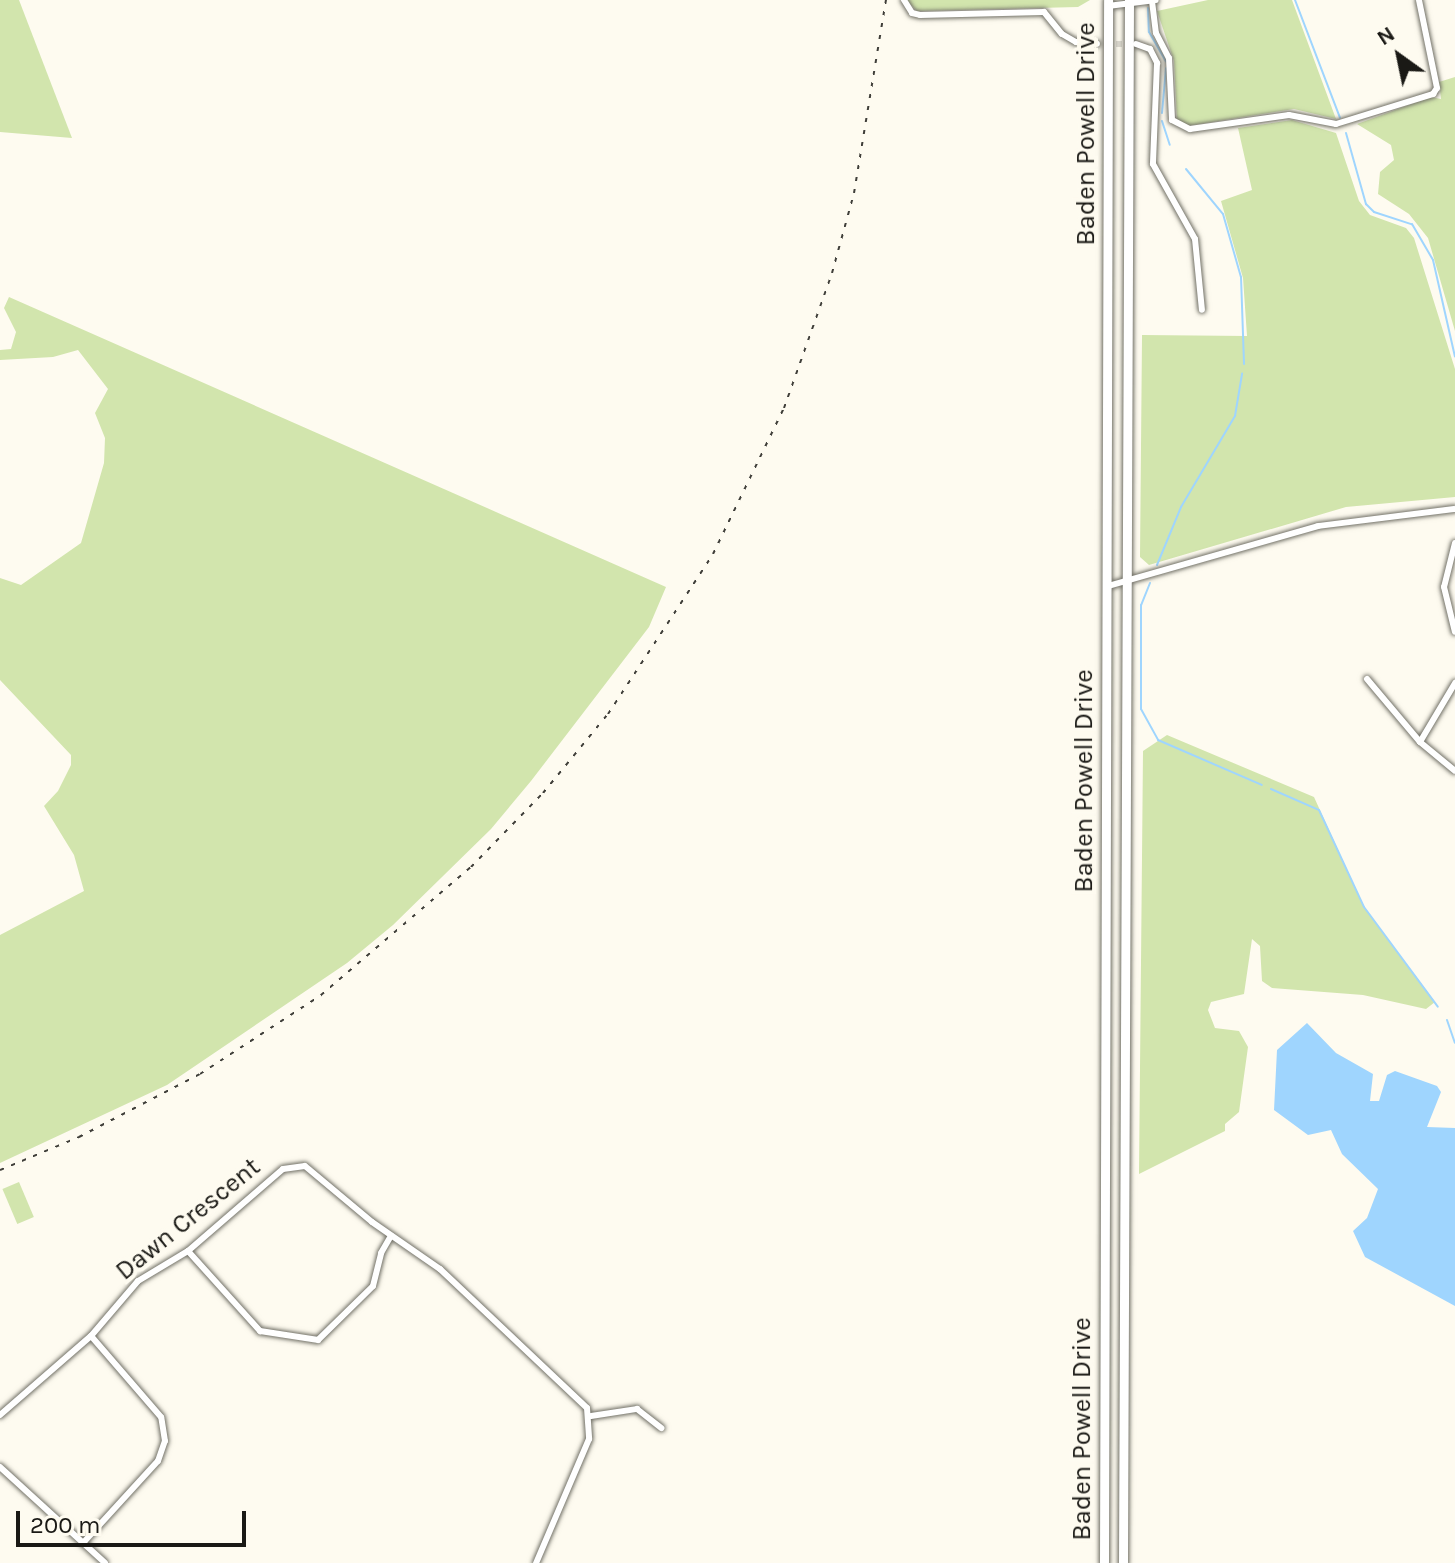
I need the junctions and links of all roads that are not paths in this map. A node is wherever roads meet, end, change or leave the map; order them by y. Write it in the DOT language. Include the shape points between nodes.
graph roads {
  1 [pos="904,0"];
  2 [pos="1154,0"];
  3 [pos="1419,0"];
  4 [pos="1129,2"];
  5 [pos="1108,3"];
  6 [pos="1097,44"];
  7 [pos="1136,44"];
  8 [pos="1156,111"];
  9 [pos="1172,120"];
  10 [pos="1202,310"];
  11 [pos="1455,510"];
  12 [pos="1455,543"];
  13 [pos="1126,581"];
  14 [pos="1108,586"];
  15 [pos="1455,632"];
  16 [pos="1367,679"];
  17 [pos="1455,683"];
  18 [pos="1420,742"];
  19 [pos="1455,771"];
  20 [pos="391,1236"];
  21 [pos="188,1251"];
  22 [pos="91,1336"];
  23 [pos="0,1415"];
  24 [pos="591,1416"];
  25 [pos="661,1428"];
  26 [pos="0,1467"];
  27 [pos="83,1543"];
  28 [pos="105,1563"];
  29 [pos="536,1563"];
  30 [pos="1104,1563"];
  31 [pos="1123,1563"];
  1 -- 6 [label="street" via="912,13 920,15 1044,12 1062,34"];
  2 -- 4 [label="street"];
  2 -- 9 [label="street" via="1156,33 1169,58"];
  3 -- 9 [label="street" via="1437,88 1433,94 1336,124 1289,115 1190,129"];
  4 -- 5 [label="street"];
  4 -- 13 [label="main road, Baden Powell Drive"];
  5 -- 14 [label="main road, Baden Powell Drive"];
  7 -- 8 [label="street" via="1150,49 1157,63"];
  8 -- 9 [label="street"];
  8 -- 10 [label="street" via="1153,164 1195,239"];
  11 -- 13 [label="street" via="1318,526"];
  12 -- 15 [label="street" via="1444,587"];
  13 -- 14 [label="street"];
  13 -- 31 [label="main road, Baden Powell Drive"];
  14 -- 30 [label="main road, Baden Powell Drive"];
  16 -- 18 [label="street"];
  17 -- 18 [label="street"];
  18 -- 19 [label="street"];
  20 -- 21 [label="street, Dawn Crescent" via="311,1168 289,1166"];
  20 -- 21 [label="street" via="373,1286 318,1340 260,1331"];
  20 -- 24 [label="street, Dawn Crescent" via="440,1269 580,1399"];
  21 -- 22 [label="street, Dawn Crescent" via="138,1281"];
  22 -- 23 [label="street, Dawn Crescent"];
  22 -- 27 [label="street" via="161,1417 165,1441 158,1461"];
  24 -- 25 [label="street" via="637,1409"];
  24 -- 29 [label="street" via="589,1439"];
  26 -- 27 [label="street"];
  27 -- 28 [label="street"];
}
